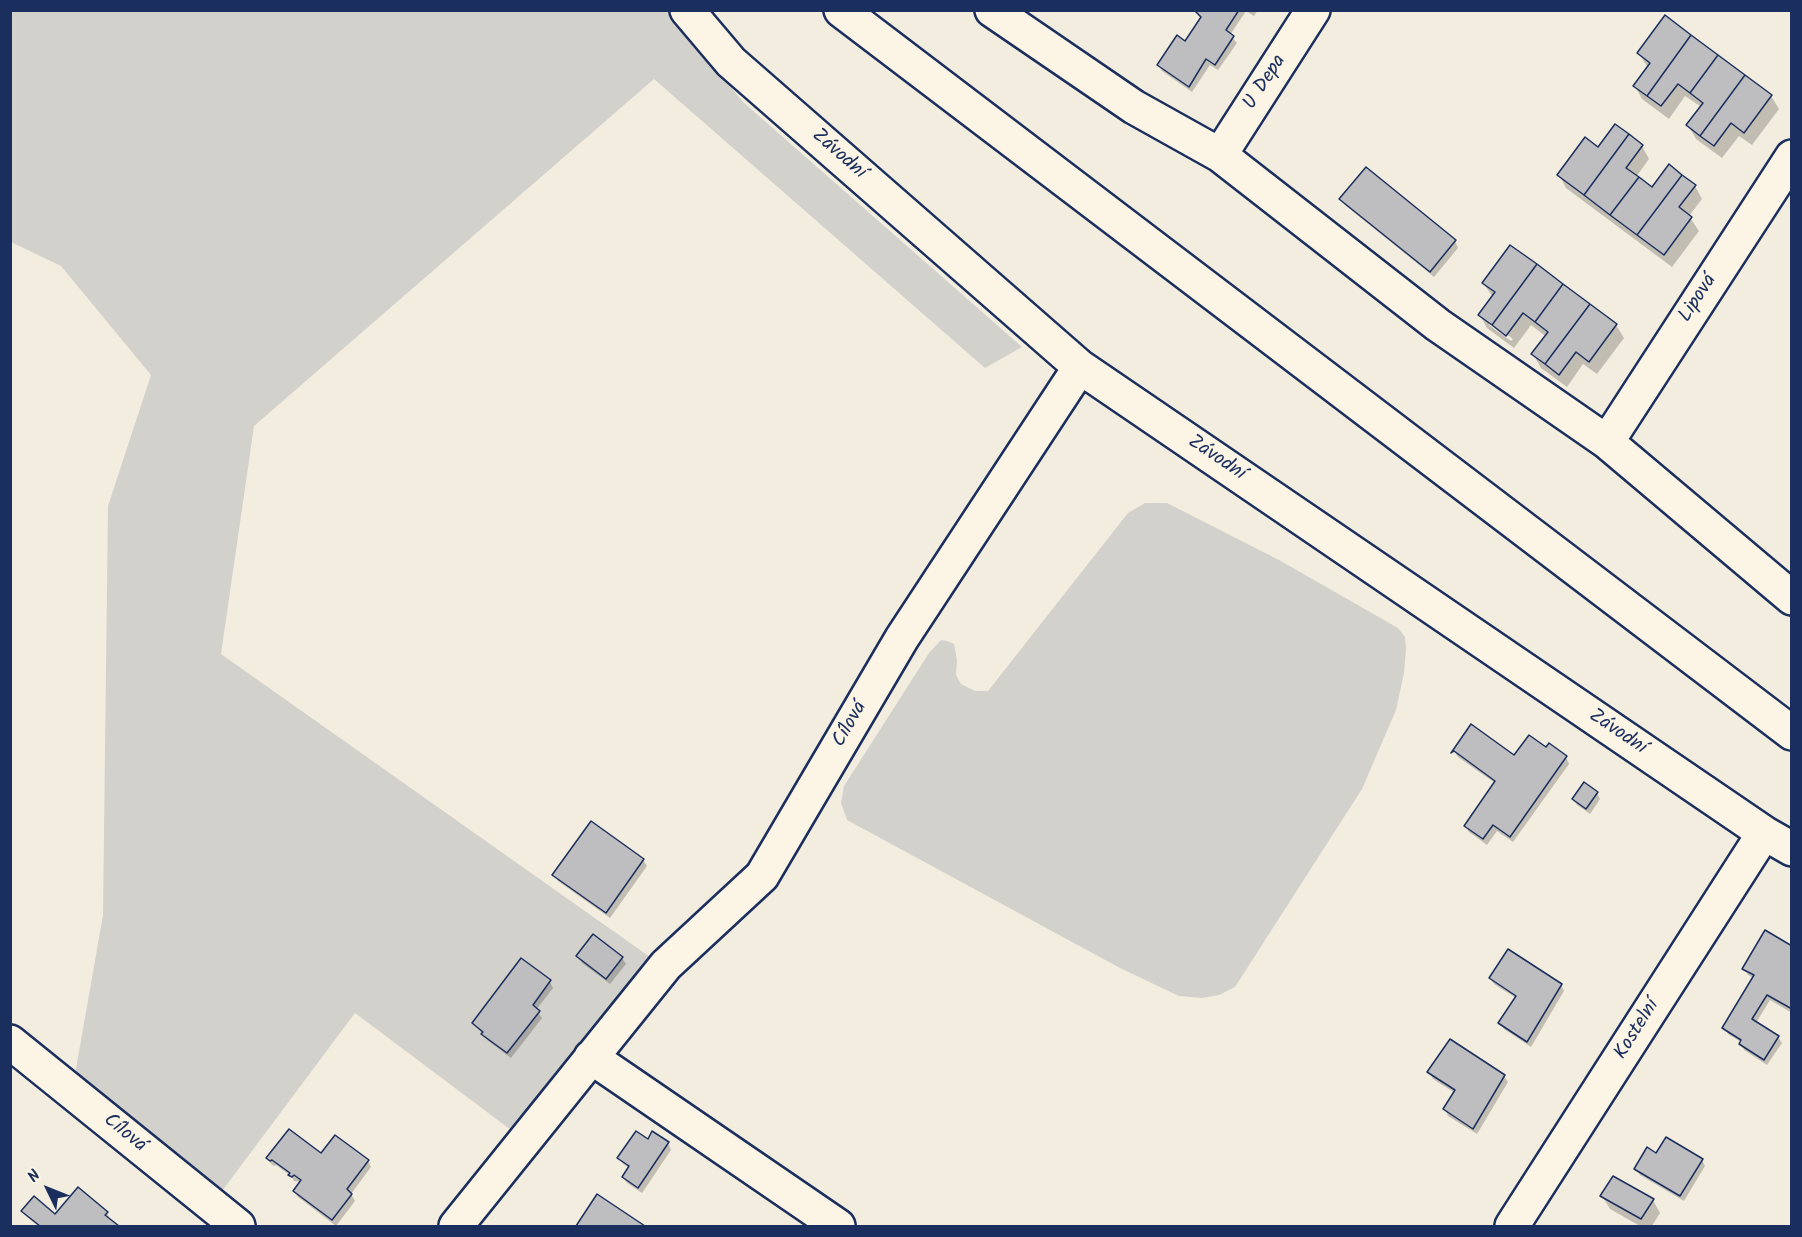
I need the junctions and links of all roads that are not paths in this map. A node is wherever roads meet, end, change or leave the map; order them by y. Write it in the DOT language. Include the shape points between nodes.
graph roads {
  1 [pos="687,10"];
  2 [pos="841,10"];
  3 [pos="992,10"];
  4 [pos="1313,10"];
  5 [pos="1220,155"];
  6 [pos="1791,157"];
  7 [pos="1080,367"];
  8 [pos="1607,442"];
  9 [pos="1791,598"];
  10 [pos="1791,733"];
  11 [pos="1778,841"];
  12 [pos="10,1042"];
  13 [pos="591,1057"];
  14 [pos="238,1227"];
  15 [pos="456,1227"];
  16 [pos="838,1227"];
  17 [pos="1512,1227"];
  1 -- 7 [label="street, Závodní" via="731,62"];
  2 -- 10 [label="street"];
  3 -- 5 [label="street" via="1134,107"];
  4 -- 5 [label="street, U Depa"];
  5 -- 8 [label="street" via="1438,325"];
  6 -- 8 [label="street, Lipová"];
  7 -- 11 [label="street, Závodní"];
  7 -- 13 [label="street, Cílová" via="902,638 762,876 666,965"];
  8 -- 9 [label="street"];
  11 -- 17 [label="street, Kostelní"];
  12 -- 14 [label="street, Cílová"];
  13 -- 15 [label="street, Cílová"];
  13 -- 16 [label="street"];
}
